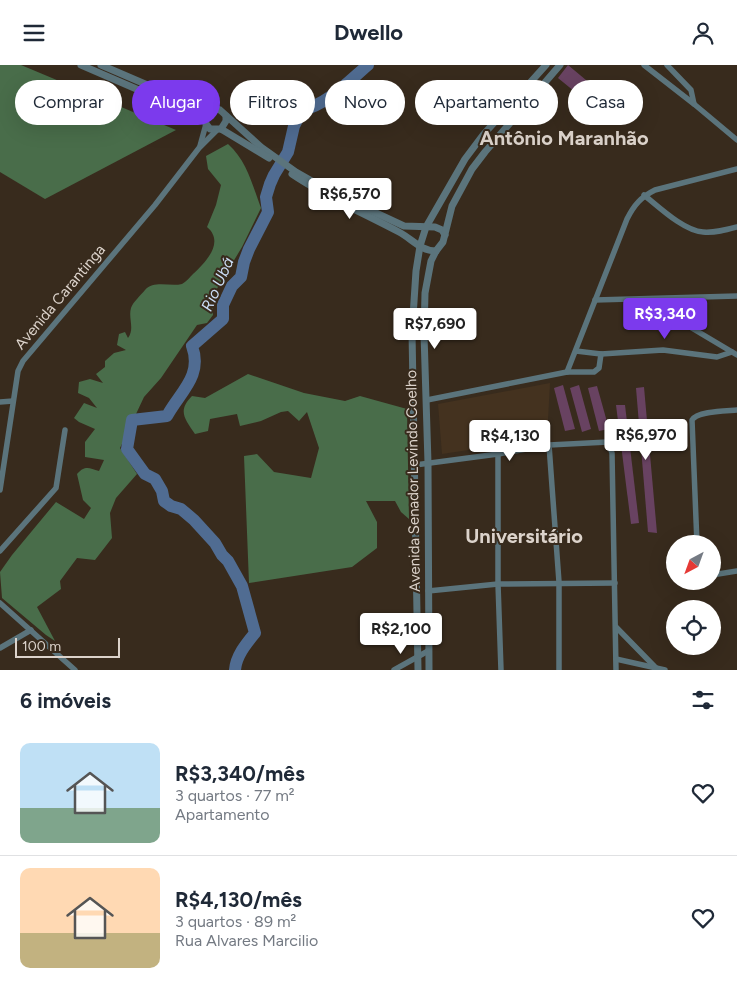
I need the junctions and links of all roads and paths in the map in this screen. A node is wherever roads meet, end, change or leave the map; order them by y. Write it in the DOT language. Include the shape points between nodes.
graph roads {
  1 [pos="81,65"];
  2 [pos="101,65"];
  3 [pos="546,65"];
  4 [pos="560,65"];
  5 [pos="644,65"];
  6 [pos="667,65"];
  7 [pos="136,80"];
  8 [pos="132,87"];
  9 [pos="694,104"];
  10 [pos="220,111"];
  11 [pos="226,116"];
  12 [pos="205,125"];
  13 [pos="207,125"];
  14 [pos="219,130"];
  15 [pos="737,140"];
  16 [pos="199,148"];
  17 [pos="269,155"];
  18 [pos="737,169"];
  19 [pos="295,174"];
  20 [pos="644,195"];
  21 [pos="426,227"];
  22 [pos="737,227"];
  23 [pos="445,235"];
  24 [pos="420,247"];
  25 [pos="436,251"];
  26 [pos="737,296"];
  27 [pos="643,299"];
  28 [pos="595,300"];
  29 [pos="576,351"];
  30 [pos="601,354"];
  31 [pos="735,354"];
  32 [pos="567,372"];
  33 [pos="426,400"];
  34 [pos="13,401"];
  35 [pos="0,402"];
  36 [pos="737,410"];
  37 [pos="66,430"];
  38 [pos="549,445"];
  39 [pos="498,454"];
  40 [pos="428,463"];
  41 [pos="415,465"];
  42 [pos="0,490"];
  43 [pos="697,535"];
  44 [pos="0,551"];
  45 [pos="737,571"];
  46 [pos="721,574"];
  47 [pos="559,583"];
  48 [pos="615,583"];
  49 [pos="498,584"];
  50 [pos="428,591"];
  51 [pos="0,603"];
  52 [pos="616,627"];
  53 [pos="31,630"];
  54 [pos="0,648"];
  55 [pos="428,651"];
  56 [pos="417,658"];
  57 [pos="616,659"];
  58 [pos="656,667"];
  59 [pos="75,670"];
  60 [pos="394,670"];
  61 [pos="418,670"];
  62 [pos="429,670"];
  63 [pos="501,670"];
  64 [pos="559,670"];
  65 [pos="616,670"];
  66 [pos="665,670"];
  1 -- 8 [label="street"];
  2 -- 7 [label="street"];
  3 -- 21 [label="street" via="465,159"];
  4 -- 23 [label="street, Avenida Senador Levindo Coelho" via="472,169 452,206"];
  5 -- 9 [label="street"];
  6 -- 9 [label="street" via="691,90"];
  9 -- 15 [label="street"];
  10 -- 11 [label="street"];
  11 -- 14 [label="street"];
  11 -- 17 [label="street"];
  12 -- 16 [label="street, Avenida Carantinga"];
  13 -- 14 [label="street"];
  14 -- 16 [label="street, Avenida Carantinga"];
  14 -- 17 [label="street"];
  16 -- 34 [label="street, Avenida Carantinga" via="23,361"];
  17 -- 19 [label="street"];
  18 -- 20 [label="street"];
  19 -- 21 [label="street" via="404,226"];
  19 -- 24 [label="street" via="328,197 400,232"];
  20 -- 22 [label="street" via="694,230 718,232"];
  20 -- 28 [label="street" via="632,209"];
  21 -- 23 [label="street" via="438,228"];
  21 -- 24 [label="street"];
  23 -- 25 [label="street, Avenida Senador Levindo Coelho"];
  24 -- 25 [label="street"];
  24 -- 41 [label="street" via="412,332"];
  25 -- 33 [label="street, Avenida Senador Levindo Coelho" via="425,293"];
  26 -- 27 [label="street"];
  27 -- 28 [label="street"];
  27 -- 31 [label="street"];
  28 -- 29 [label="street"];
  29 -- 30 [label="street"];
  29 -- 32 [label="street"];
  30 -- 31 [label="street" via="663,350 716,357"];
  30 -- 32 [label="street" via="596,371"];
  32 -- 33 [label="street"];
  33 -- 40 [label="street, Avenida Senador Levindo Coelho"];
  34 -- 35 [label="street"];
  34 -- 42 [label="street, Avenida Carantinga"];
  36 -- 43 [label="street" via="696,415 692,421"];
  37 -- 44 [label="street" via="56,488"];
  38 -- 39 [label="street"];
  38 -- 47 [label="street"];
  38 -- 48 [label="street" via="608,442 611,449"];
  39 -- 40 [label="street"];
  39 -- 49 [label="street"];
  40 -- 41 [label="street"];
  40 -- 50 [label="street, Avenida Senador Levindo Coelho"];
  41 -- 56 [label="street"];
  45 -- 46 [label="street"];
  47 -- 48 [label="street"];
  47 -- 49 [label="street"];
  47 -- 64 [label="street"];
  48 -- 52 [label="street"];
  49 -- 50 [label="street"];
  49 -- 63 [label="street"];
  50 -- 55 [label="street, Avenida Senador Levindo Coelho"];
  51 -- 53 [label="street"];
  52 -- 57 [label="street"];
  52 -- 58 [label="street"];
  53 -- 54 [label="street"];
  53 -- 59 [label="street"];
  55 -- 56 [label="street"];
  55 -- 62 [label="street, Avenida Senador Levindo Coelho"];
  56 -- 60 [label="street"];
  56 -- 61 [label="street"];
  57 -- 58 [label="street"];
  57 -- 65 [label="street"];
  58 -- 66 [label="street"];
}
